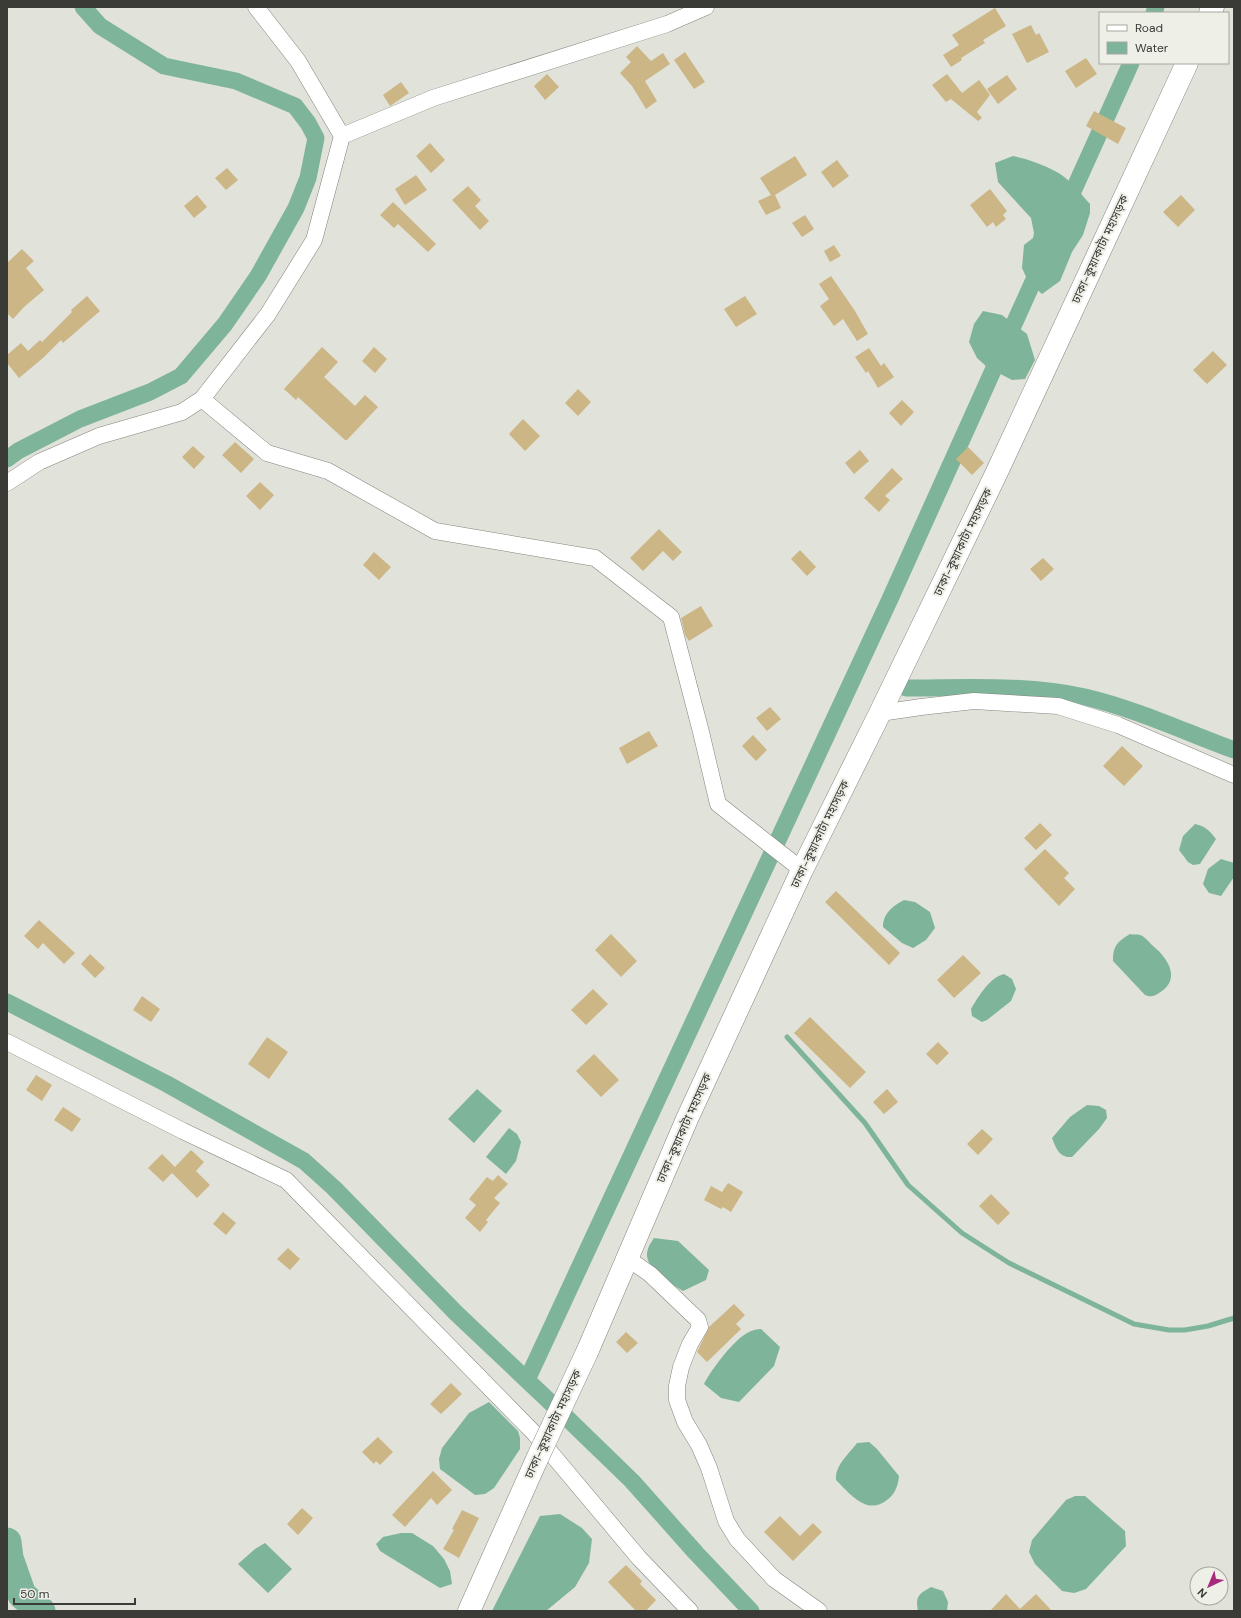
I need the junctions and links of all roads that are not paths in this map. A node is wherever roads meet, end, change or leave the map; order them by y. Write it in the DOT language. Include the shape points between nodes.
graph roads {
  1 [pos="256,7"];
  2 [pos="706,7"];
  3 [pos="1187,64"];
  4 [pos="342,136"];
  5 [pos="202,399"];
  6 [pos="7,483"];
  7 [pos="880,713"];
  8 [pos="1234,775"];
  9 [pos="802,870"];
  10 [pos="7,1042"];
  11 [pos="627,1258"];
  12 [pos="469,1611"];
  13 [pos="690,1611"];
  14 [pos="819,1611"];
  1 -- 4 [label="street" via="298,61"];
  2 -- 4 [label="street" via="667,24 433,98"];
  3 -- 7 [label="main road, ঢাকা-কুয়াকাটা মহাসড়ক" via="999,467"];
  4 -- 5 [label="street" via="314,240 268,314"];
  5 -- 6 [label="street" via="182,412 99,436 39,462"];
  5 -- 9 [label="street" via="266,453 328,471 435,531 595,558 671,617 702,732 718,804"];
  7 -- 8 [label="street" via="974,701 1058,706 1118,725"];
  7 -- 9 [label="main road, ঢাকা-কুয়াকাটা মহাসড়ক"];
  9 -- 11 [label="main road, ঢাকা-কুয়াকাটা মহাসড়ক" via="687,1119"];
  10 -- 13 [label="street" via="182,1131 286,1180 535,1434 639,1558"];
  11 -- 12 [label="main road, ঢাকা-কুয়াকাটা মহাসড়ক, bridge"];
  11 -- 14 [label="street" via="650,1274 698,1320 700,1327 681,1367 677,1400 685,1422 709,1468 726,1521 737,1539 774,1579"];
}
